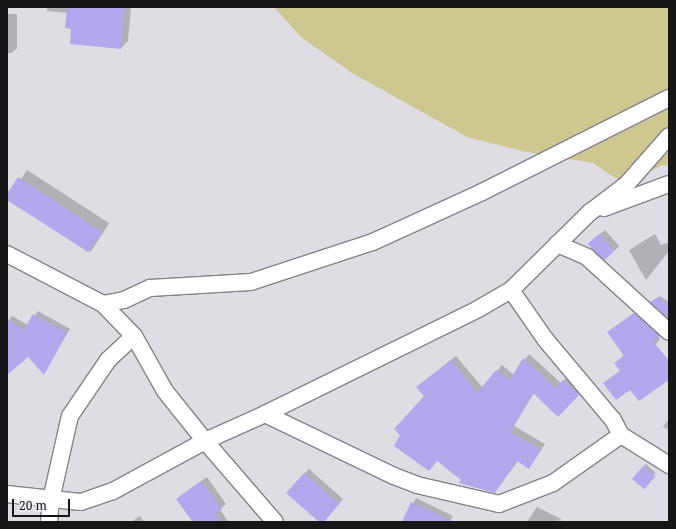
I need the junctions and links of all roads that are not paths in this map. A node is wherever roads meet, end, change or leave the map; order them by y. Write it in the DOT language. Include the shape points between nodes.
graph roads {
  1 [pos="669,98"];
  2 [pos="669,136"];
  3 [pos="669,184"];
  4 [pos="589,213"];
  5 [pos="557,244"];
  6 [pos="7,254"];
  7 [pos="511,290"];
  8 [pos="103,304"];
  9 [pos="669,332"];
  10 [pos="134,336"];
  11 [pos="266,414"];
  12 [pos="621,435"];
  13 [pos="205,442"];
  14 [pos="669,465"];
  15 [pos="7,494"];
  16 [pos="51,500"];
  17 [pos="49,522"];
  18 [pos="275,522"];
  1 -- 8 [label="street" via="482,192 366,244 251,282 150,288 124,300"];
  2 -- 4 [label="street" via="626,185"];
  3 -- 4 [label="street"];
  4 -- 5 [label="street"];
  5 -- 7 [label="street"];
  5 -- 9 [label="street" via="587,257"];
  6 -- 8 [label="street"];
  7 -- 11 [label="street" via="478,309"];
  7 -- 12 [label="street" via="545,339 613,420"];
  8 -- 10 [label="street"];
  10 -- 13 [label="street" via="166,391"];
  10 -- 16 [label="street" via="108,360 70,416"];
  11 -- 12 [label="street" via="417,485 499,504 553,483"];
  11 -- 13 [label="street"];
  12 -- 14 [label="street"];
  13 -- 16 [label="street" via="113,491 82,502"];
  13 -- 18 [label="street"];
  15 -- 16 [label="street"];
  16 -- 17 [label="street"];
}
